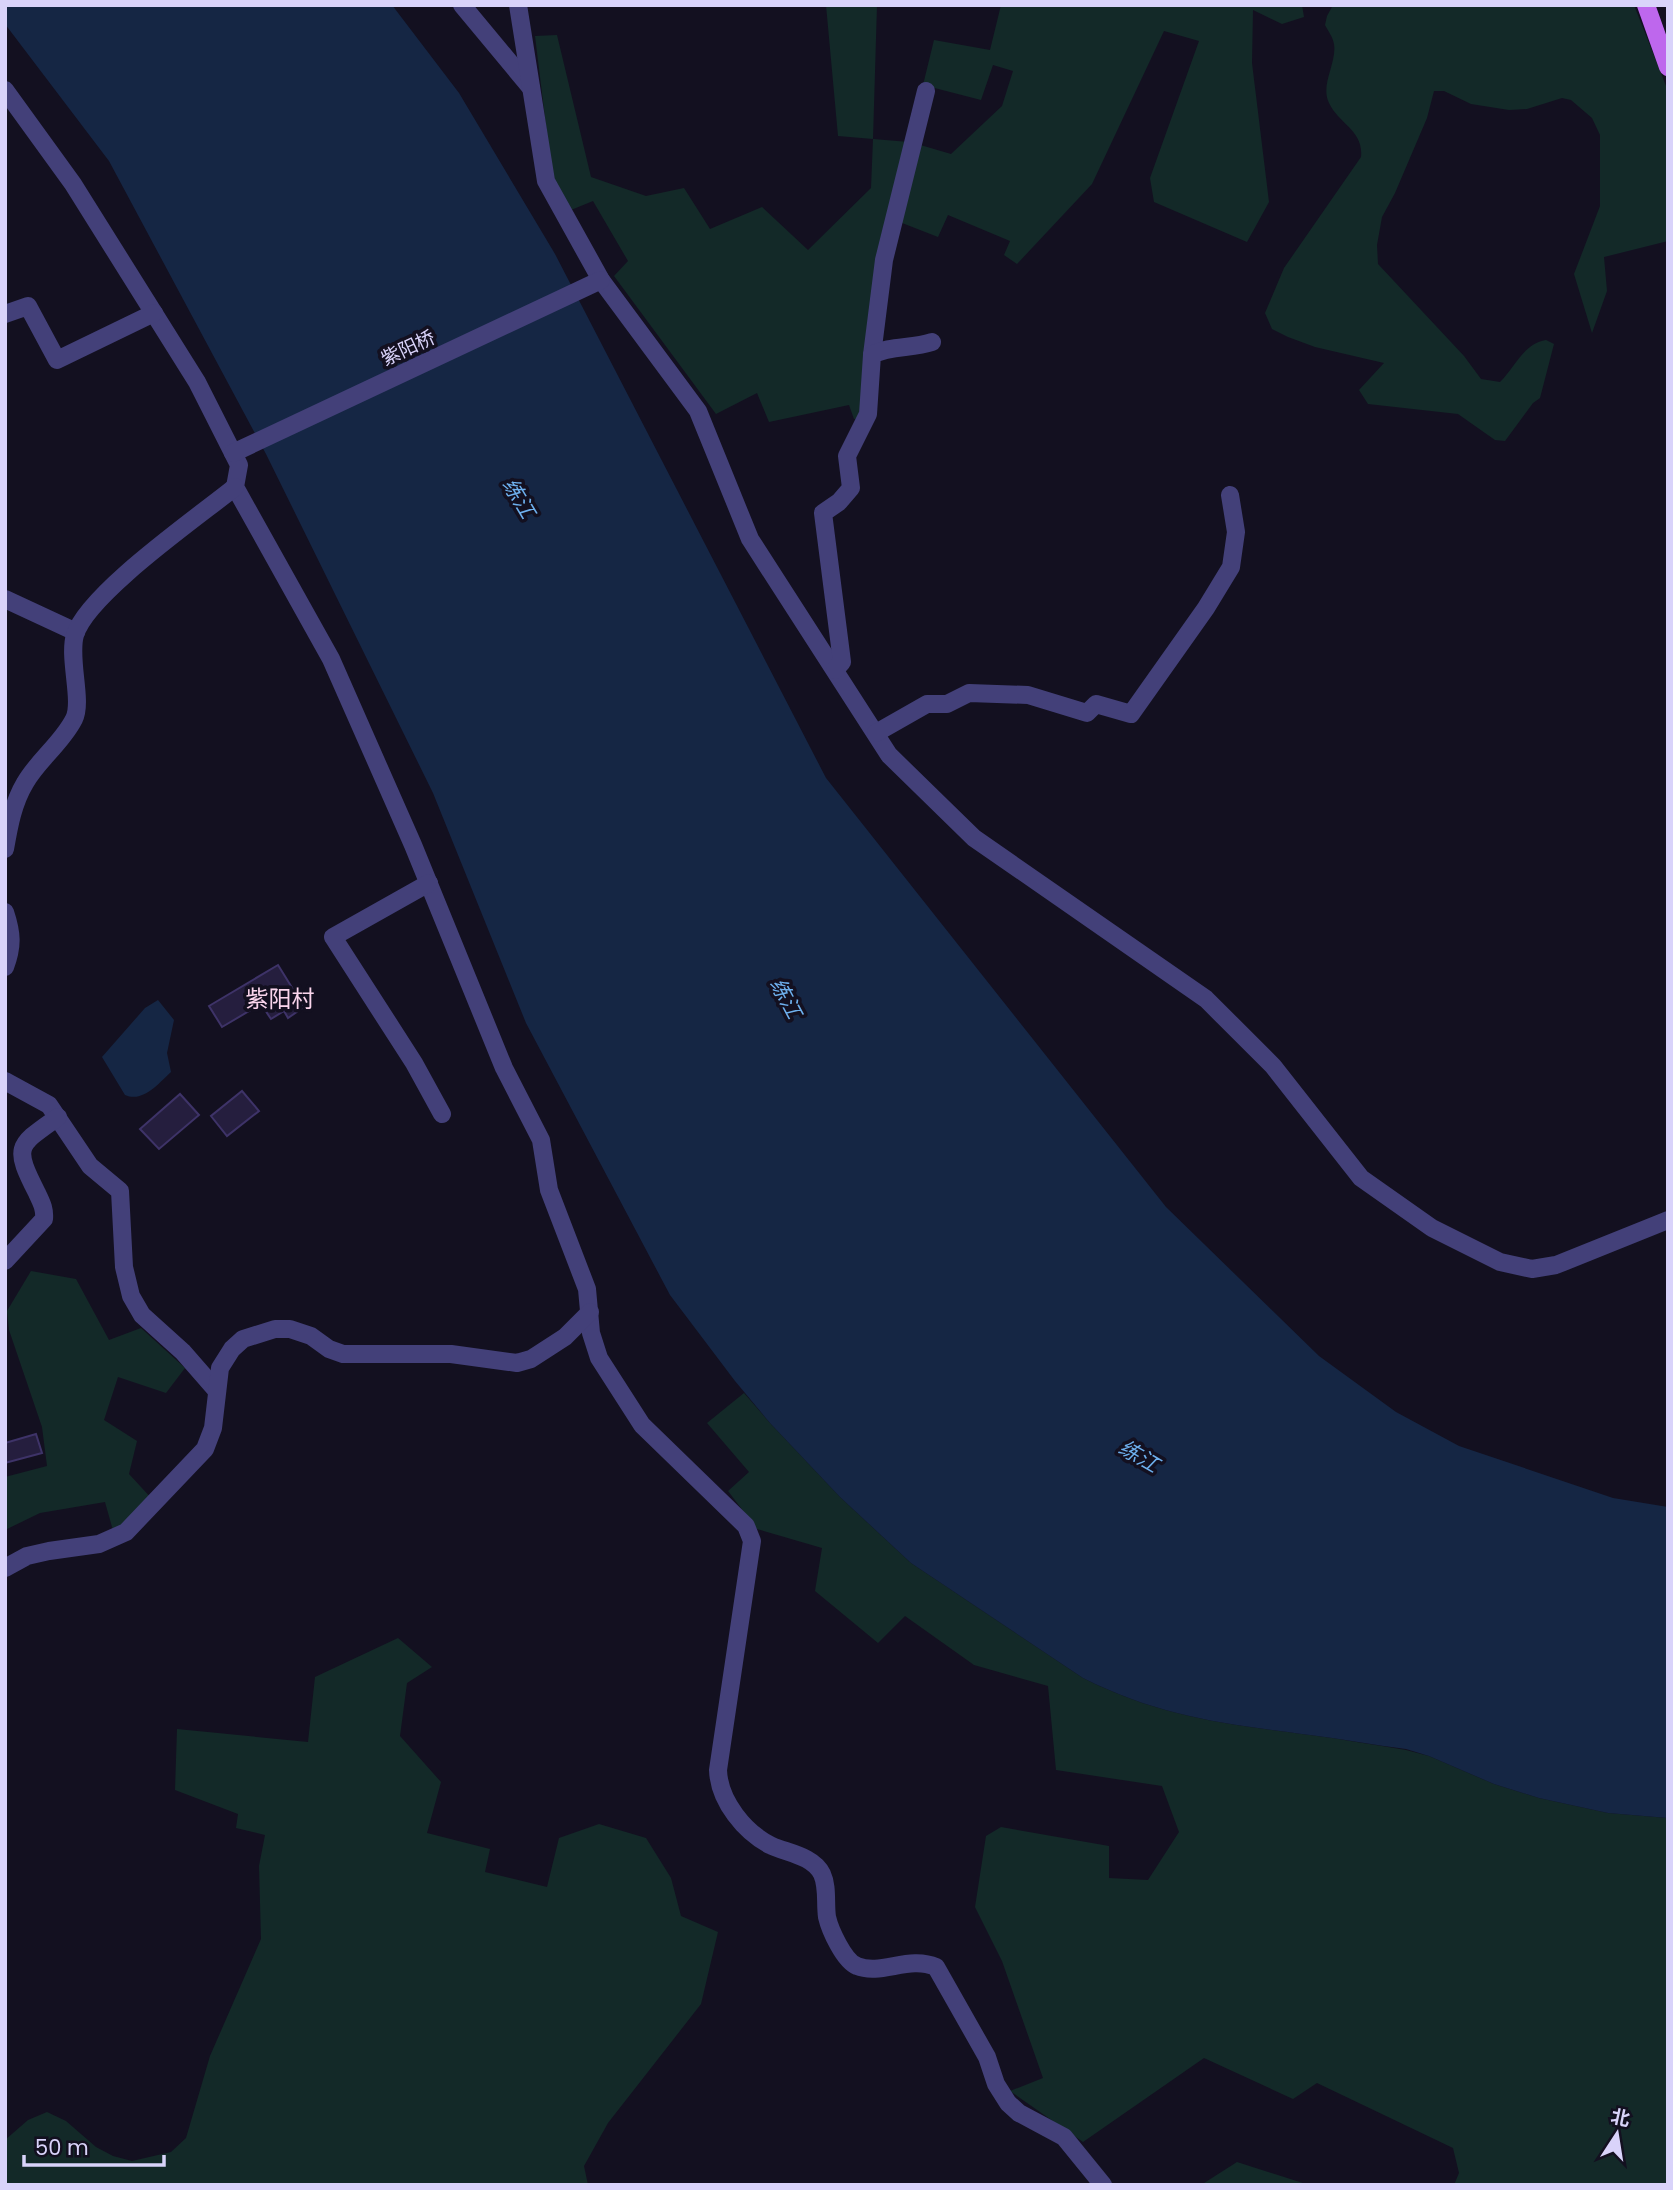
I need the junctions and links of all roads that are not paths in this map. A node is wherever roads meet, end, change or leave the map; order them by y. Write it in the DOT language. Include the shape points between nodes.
graph roads {
  1 [pos="462,5"];
  2 [pos="518,5"];
  3 [pos="1646,5"];
  4 [pos="1668,67"];
  5 [pos="532,89"];
  6 [pos="5,90"];
  7 [pos="926,91"];
  8 [pos="601,280"];
  9 [pos="154,313"];
  10 [pos="5,314"];
  11 [pos="932,342"];
  12 [pos="872,355"];
  13 [pos="233,453"];
  14 [pos="235,487"];
  15 [pos="1230,495"];
  16 [pos="5,599"];
  17 [pos="76,632"];
  18 [pos="835,670"];
  19 [pos="876,733"];
  20 [pos="5,849"];
  21 [pos="429,883"];
  22 [pos="5,912"];
  23 [pos="5,967"];
  24 [pos="5,1081"];
  25 [pos="442,1114"];
  26 [pos="58,1117"];
  27 [pos="1668,1220"];
  28 [pos="5,1261"];
  29 [pos="590,1312"];
  30 [pos="217,1391"];
  31 [pos="5,1568"];
  32 [pos="1103,2185"];
  1 -- 5 [label="street"];
  2 -- 5 [label="street"];
  3 -- 4 [label="main road"];
  5 -- 8 [label="street" via="546,181"];
  6 -- 9 [label="street"];
  7 -- 12 [label="street" via="884,260"];
  8 -- 13 [label="street, 紫阳桥"];
  8 -- 18 [label="street" via="698,411 750,540"];
  9 -- 10 [label="street" via="57,360 28,306"];
  9 -- 13 [label="street" via="197,382"];
  11 -- 12 [label="street" via="882,349"];
  12 -- 18 [label="street" via="868,414 847,456 850,488 823,513 842,662"];
  13 -- 14 [label="street" via="239,465"];
  14 -- 17 [label="street" via="110,587"];
  14 -- 21 [label="street" via="331,659"];
  15 -- 19 [label="street" via="1236,532 1231,566 1131,714 1096,704 1087,713 1028,695 969,693 947,704 926,704"];
  16 -- 17 [label="street"];
  17 -- 20 [label="street" via="77,711 25,782 10,817"];
  18 -- 19 [label="street"];
  19 -- 27 [label="street" via="889,755 974,838 1206,999 1273,1066 1361,1178 1432,1228 1500,1262 1532,1269 1556,1265"];
  21 -- 25 [label="street" via="333,937"];
  21 -- 29 [label="street" via="504,1068 541,1140 549,1190 587,1289"];
  22 -- 23 [label="street" via="12,932"];
  24 -- 26 [label="street" via="49,1105"];
  26 -- 28 [label="street" via="29,1138 21,1152 45,1209 44,1219"];
  26 -- 30 [label="street" via="90,1166 120,1191 124,1267 131,1296 142,1315"];
  29 -- 30 [label="street" via="565,1336 517,1363 451,1354 342,1354 304,1333 275,1329 243,1339 232,1349 220,1368"];
  29 -- 32 [label="street" via="599,1358 642,1425 750,1533 718,1770 723,1792 748,1828 772,1846 818,1868 830,1924 851,1963 864,1968 915,1962 936,1967 1008,2104 1064,2137"];
  30 -- 31 [label="street" via="213,1428 205,1449 126,1532 99,1544 27,1556"];
}
